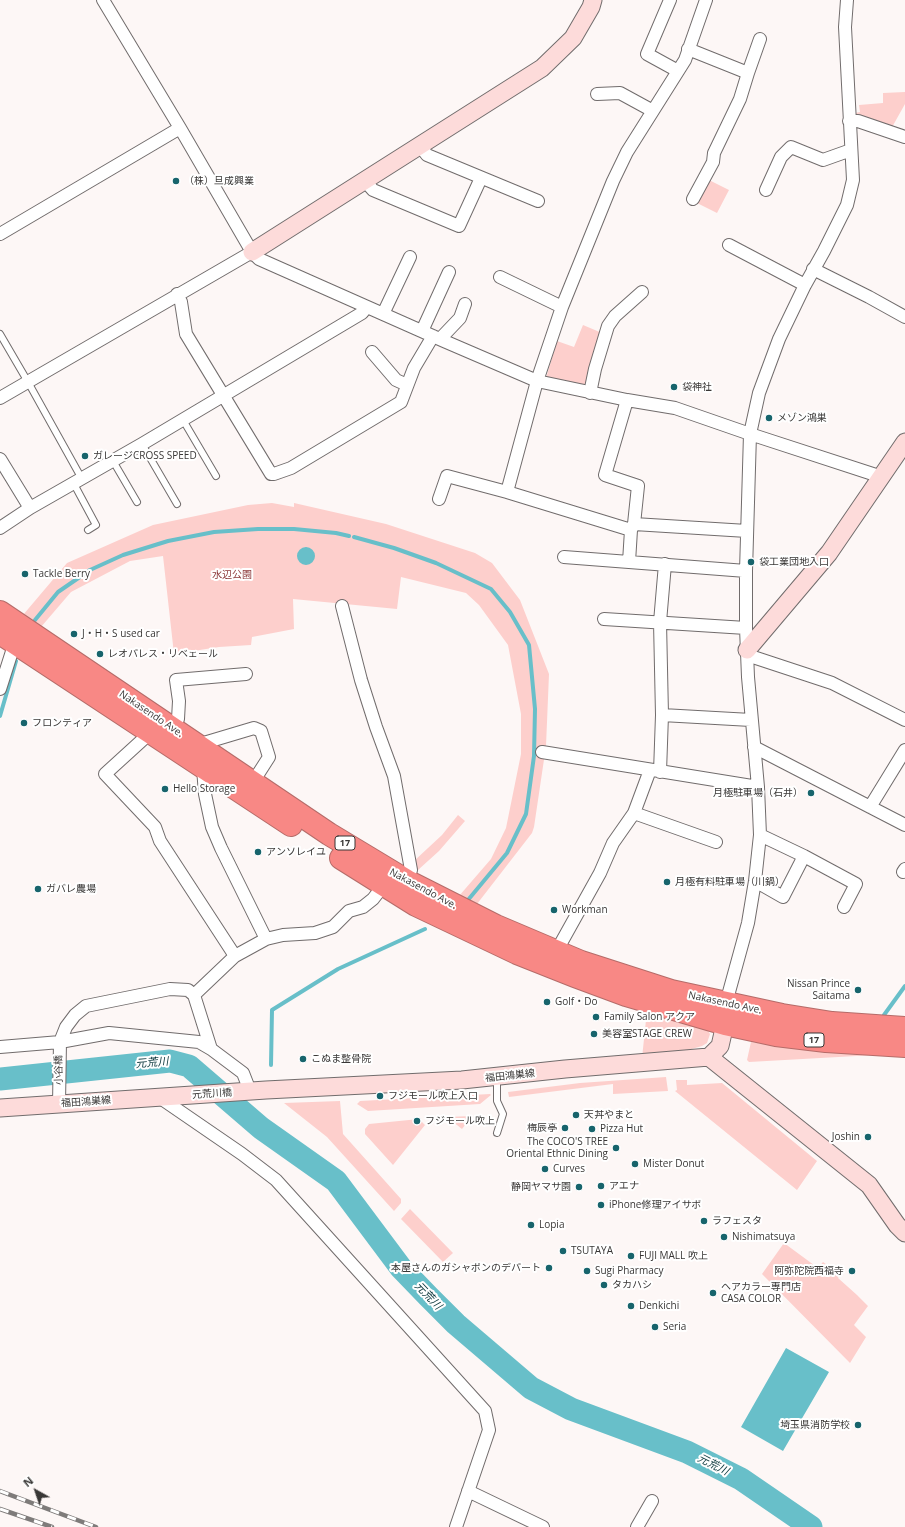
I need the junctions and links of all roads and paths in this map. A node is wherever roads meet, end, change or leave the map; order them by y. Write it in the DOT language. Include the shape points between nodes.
graph roads {
  1 [pos="103,0"];
  2 [pos="593,0"];
  3 [pos="670,0"];
  4 [pos="706,0"];
  5 [pos="847,0"];
  6 [pos="760,39"];
  7 [pos="688,49"];
  8 [pos="678,71"];
  9 [pos="748,73"];
  10 [pos="596,94"];
  11 [pos="653,111"];
  12 [pos="849,121"];
  13 [pos="180,128"];
  14 [pos="905,137"];
  15 [pos="420,146"];
  16 [pos="851,150"];
  17 [pos="481,178"];
  18 [pos="365,181"];
  19 [pos="766,190"];
  20 [pos="694,198"];
  21 [pos="538,201"];
  22 [pos="0,234"];
  23 [pos="729,245"];
  24 [pos="252,252"];
  25 [pos="410,257"];
  26 [pos="813,269"];
  27 [pos="449,272"];
  28 [pos="500,276"];
  29 [pos="805,285"];
  30 [pos="642,292"];
  31 [pos="177,294"];
  32 [pos="465,304"];
  33 [pos="367,307"];
  34 [pos="562,307"];
  35 [pos="384,314"];
  36 [pos="905,317"];
  37 [pos="0,334"];
  38 [pos="432,335"];
  39 [pos="372,352"];
  40 [pos="537,381"];
  41 [pos="28,382"];
  42 [pos="407,385"];
  43 [pos="590,393"];
  44 [pos="222,396"];
  45 [pos="0,398"];
  46 [pos="627,400"];
  47 [pos="183,420"];
  48 [pos="750,434"];
  49 [pos="905,442"];
  50 [pos="142,444"];
  51 [pos="0,459"];
  52 [pos="113,461"];
  53 [pos="216,476"];
  54 [pos="882,477"];
  55 [pos="78,481"];
  56 [pos="507,492"];
  57 [pos="439,499"];
  58 [pos="137,502"];
  59 [pos="177,504"];
  60 [pos="30,508"];
  61 [pos="632,527"];
  62 [pos="0,528"];
  63 [pos="88,530"];
  64 [pos="747,531"];
  65 [pos="564,557"];
  66 [pos="629,562"];
  67 [pos="665,564"];
  68 [pos="746,571"];
  69 [pos="342,606"];
  70 [pos="0,612"];
  71 [pos="604,619"];
  72 [pos="660,622"];
  73 [pos="746,628"];
  74 [pos="8,638"];
  75 [pos="747,652"];
  76 [pos="246,674"];
  77 [pos="0,689"];
  78 [pos="662,715"];
  79 [pos="751,720"];
  80 [pos="905,720"];
  81 [pos="172,728"];
  82 [pos="150,733"];
  83 [pos="197,745"];
  84 [pos="754,747"];
  85 [pos="905,750"];
  86 [pos="542,752"];
  87 [pos="203,768"];
  88 [pos="655,771"];
  89 [pos="253,782"];
  90 [pos="758,787"];
  91 [pos="870,807"];
  92 [pos="634,813"];
  93 [pos="905,825"];
  94 [pos="760,835"];
  95 [pos="716,842"];
  96 [pos="804,856"];
  97 [pos="755,881"];
  98 [pos="407,882"];
  99 [pos="383,886"];
  100 [pos="844,907"];
  101 [pos="266,939"];
  102 [pos="556,952"];
  103 [pos="235,956"];
  104 [pos="194,995"];
  105 [pos="725,1014"];
  106 [pos="905,1028"];
  107 [pos="59,1046"];
  108 [pos="905,1046"];
  109 [pos="0,1047"];
  110 [pos="211,1049"];
  111 [pos="710,1058"];
  112 [pos="497,1078"];
  113 [pos="250,1092"];
  114 [pos="60,1097"];
  115 [pos="166,1097"];
  116 [pos="0,1108"];
  117 [pos="497,1132"];
  118 [pos="905,1233"];
  119 [pos="468,1491"];
  120 [pos="652,1501"];
  121 [pos="456,1527"];
  122 [pos="543,1527"];
  123 [pos="637,1527"];
  1 -- 13 [label="street"];
  2 -- 15 [label="street" via="573,38 542,68"];
  3 -- 8 [label="street" via="647,54"];
  4 -- 7 [label="street"];
  5 -- 12 [label="street" via="845,27"];
  6 -- 9 [label="street"];
  7 -- 8 [label="street"];
  7 -- 9 [label="street"];
  8 -- 11 [label="street"];
  9 -- 20 [label="street" via="740,99"];
  10 -- 11 [label="street" via="620,93"];
  11 -- 34 [label="street" via="627,152 613,181"];
  12 -- 14 [label="street"];
  12 -- 16 [label="street"];
  13 -- 22 [label="street"];
  13 -- 24 [label="street"];
  15 -- 17 [label="street" via="428,155"];
  15 -- 18 [label="street"];
  16 -- 19 [label="street" via="823,160 791,147 781,157"];
  16 -- 26 [label="street" via="853,180 847,205"];
  17 -- 18 [label="street" via="459,226 373,190"];
  17 -- 21 [label="street"];
  18 -- 24 [label="street"];
  23 -- 29 [label="street"];
  24 -- 31 [label="street"];
  24 -- 33 [label="street" via="259,258"];
  25 -- 35 [label="street"];
  26 -- 29 [label="street"];
  26 -- 36 [label="street"];
  27 -- 38 [label="street"];
  28 -- 34 [label="street"];
  29 -- 48 [label="street" via="779,339 758,393"];
  30 -- 43 [label="street" via="615,316 608,326"];
  31 -- 41 [label="street"];
  31 -- 44 [label="street" via="181,302 186,334"];
  32 -- 38 [label="street" via="460,318"];
  33 -- 35 [label="street"];
  33 -- 44 [label="street" via="362,313"];
  34 -- 40 [label="street"];
  35 -- 38 [label="street"];
  37 -- 41 [label="lane"];
  38 -- 40 [label="street"];
  38 -- 42 [label="street"];
  39 -- 42 [label="street" via="396,380"];
  40 -- 43 [label="street"];
  40 -- 56 [label="street"];
  41 -- 45 [label="street"];
  41 -- 55 [label="lane"];
  42 -- 44 [label="street" via="401,402 292,468 274,474 270,474"];
  43 -- 46 [label="street"];
  44 -- 47 [label="street"];
  46 -- 48 [label="street" via="675,408"];
  46 -- 61 [label="street" via="605,475 638,486"];
  47 -- 50 [label="street"];
  47 -- 53 [label="lane"];
  48 -- 54 [label="street"];
  48 -- 64 [label="street"];
  49 -- 54 [label="street"];
  50 -- 52 [label="street"];
  50 -- 59 [label="lane"];
  51 -- 60 [label="street"];
  52 -- 55 [label="street"];
  52 -- 58 [label="lane"];
  54 -- 75 [label="street" via="829,553"];
  55 -- 60 [label="street"];
  55 -- 63 [label="lane" via="96,525"];
  56 -- 57 [label="street" via="448,476"];
  56 -- 61 [label="street"];
  60 -- 62 [label="street"];
  61 -- 64 [label="street"];
  61 -- 66 [label="street"];
  64 -- 68 [label="street"];
  65 -- 66 [label="street"];
  66 -- 67 [label="street"];
  67 -- 68 [label="street"];
  67 -- 72 [label="street"];
  68 -- 73 [label="street"];
  69 -- 98 [label="street" via="376,727 394,776 411,870"];
  70 -- 81 [label="highway, Nakasendo Ave. / 17"];
  71 -- 72 [label="street"];
  72 -- 73 [label="street"];
  72 -- 78 [label="street"];
  73 -- 75 [label="street"];
  74 -- 77 [label="street"];
  74 -- 82 [label="highway, Nakasendo Ave. / 17"];
  75 -- 79 [label="street"];
  75 -- 80 [label="street" via="832,683"];
  76 -- 81 [label="street" via="176,680 178,719"];
  78 -- 79 [label="street"];
  78 -- 88 [label="street"];
  79 -- 84 [label="street"];
  81 -- 83 [label="highway, Nakasendo Ave. / 17"];
  82 -- 87 [label="highway, Nakasendo Ave. / 17"];
  82 -- 103 [label="street" via="106,774 155,827 160,841"];
  83 -- 89 [label="highway, Nakasendo Ave. / 17"];
  83 -- 89 [label="street" via="254,728 262,731 269,756"];
  84 -- 90 [label="street"];
  84 -- 91 [label="street"];
  85 -- 91 [label="street"];
  86 -- 88 [label="street"];
  87 -- 99 [label="highway, Nakasendo Ave. / 17"];
  87 -- 101 [label="street" via="212,827"];
  88 -- 90 [label="street"];
  88 -- 92 [label="street"];
  89 -- 98 [label="highway, Nakasendo Ave. / 17" via="329,834"];
  90 -- 94 [label="street"];
  91 -- 93 [label="street"];
  92 -- 95 [label="street"];
  92 -- 102 [label="street" via="613,843 600,873"];
  94 -- 96 [label="street"];
  94 -- 97 [label="street"];
  96 -- 97 [label="street" via="783,897"];
  96 -- 100 [label="street" via="856,884"];
  97 -- 105 [label="street" via="748,923"];
  98 -- 102 [label="highway, Nakasendo Ave. / 17"];
  99 -- 101 [label="street" via="373,899 363,907 349,911 333,927 315,933"];
  99 -- 105 [label="highway, Nakasendo Ave. / 17" via="416,905 531,959 626,995"];
  101 -- 103 [label="street"];
  102 -- 105 [label="highway, Nakasendo Ave. / 17" via="671,991"];
  103 -- 104 [label="street"];
  104 -- 107 [label="street" via="188,990 170,989 86,1006 75,1015 66,1028"];
  104 -- 110 [label="street"];
  105 -- 106 [label="highway, Nakasendo Ave. / 17"];
  105 -- 108 [label="highway, Nakasendo Ave. / 17" via="776,1035 826,1042"];
  105 -- 111 [label="street" via="720,1046"];
  107 -- 109 [label="street"];
  107 -- 110 [label="street" via="109,1033 198,1042"];
  107 -- 114 [label="street, 小谷橋"];
  110 -- 113 [label="street" via="243,1073"];
  111 -- 112 [label="street, 福田鴻巣線" via="565,1069"];
  111 -- 118 [label="street" via="869,1186"];
  112 -- 113 [label="street, 福田鴻巣線"];
  112 -- 117 [label="lane" via="497,1101 503,1114"];
  113 -- 115 [label="street, 元荒川橋"];
  114 -- 115 [label="street, 福田鴻巣線"];
  114 -- 116 [label="street, 福田鴻巣線"];
  115 -- 119 [label="street" via="276,1180 485,1411 489,1430"];
  119 -- 121 [label="street"];
  119 -- 122 [label="street"];
  120 -- 123 [label="street"];
}
